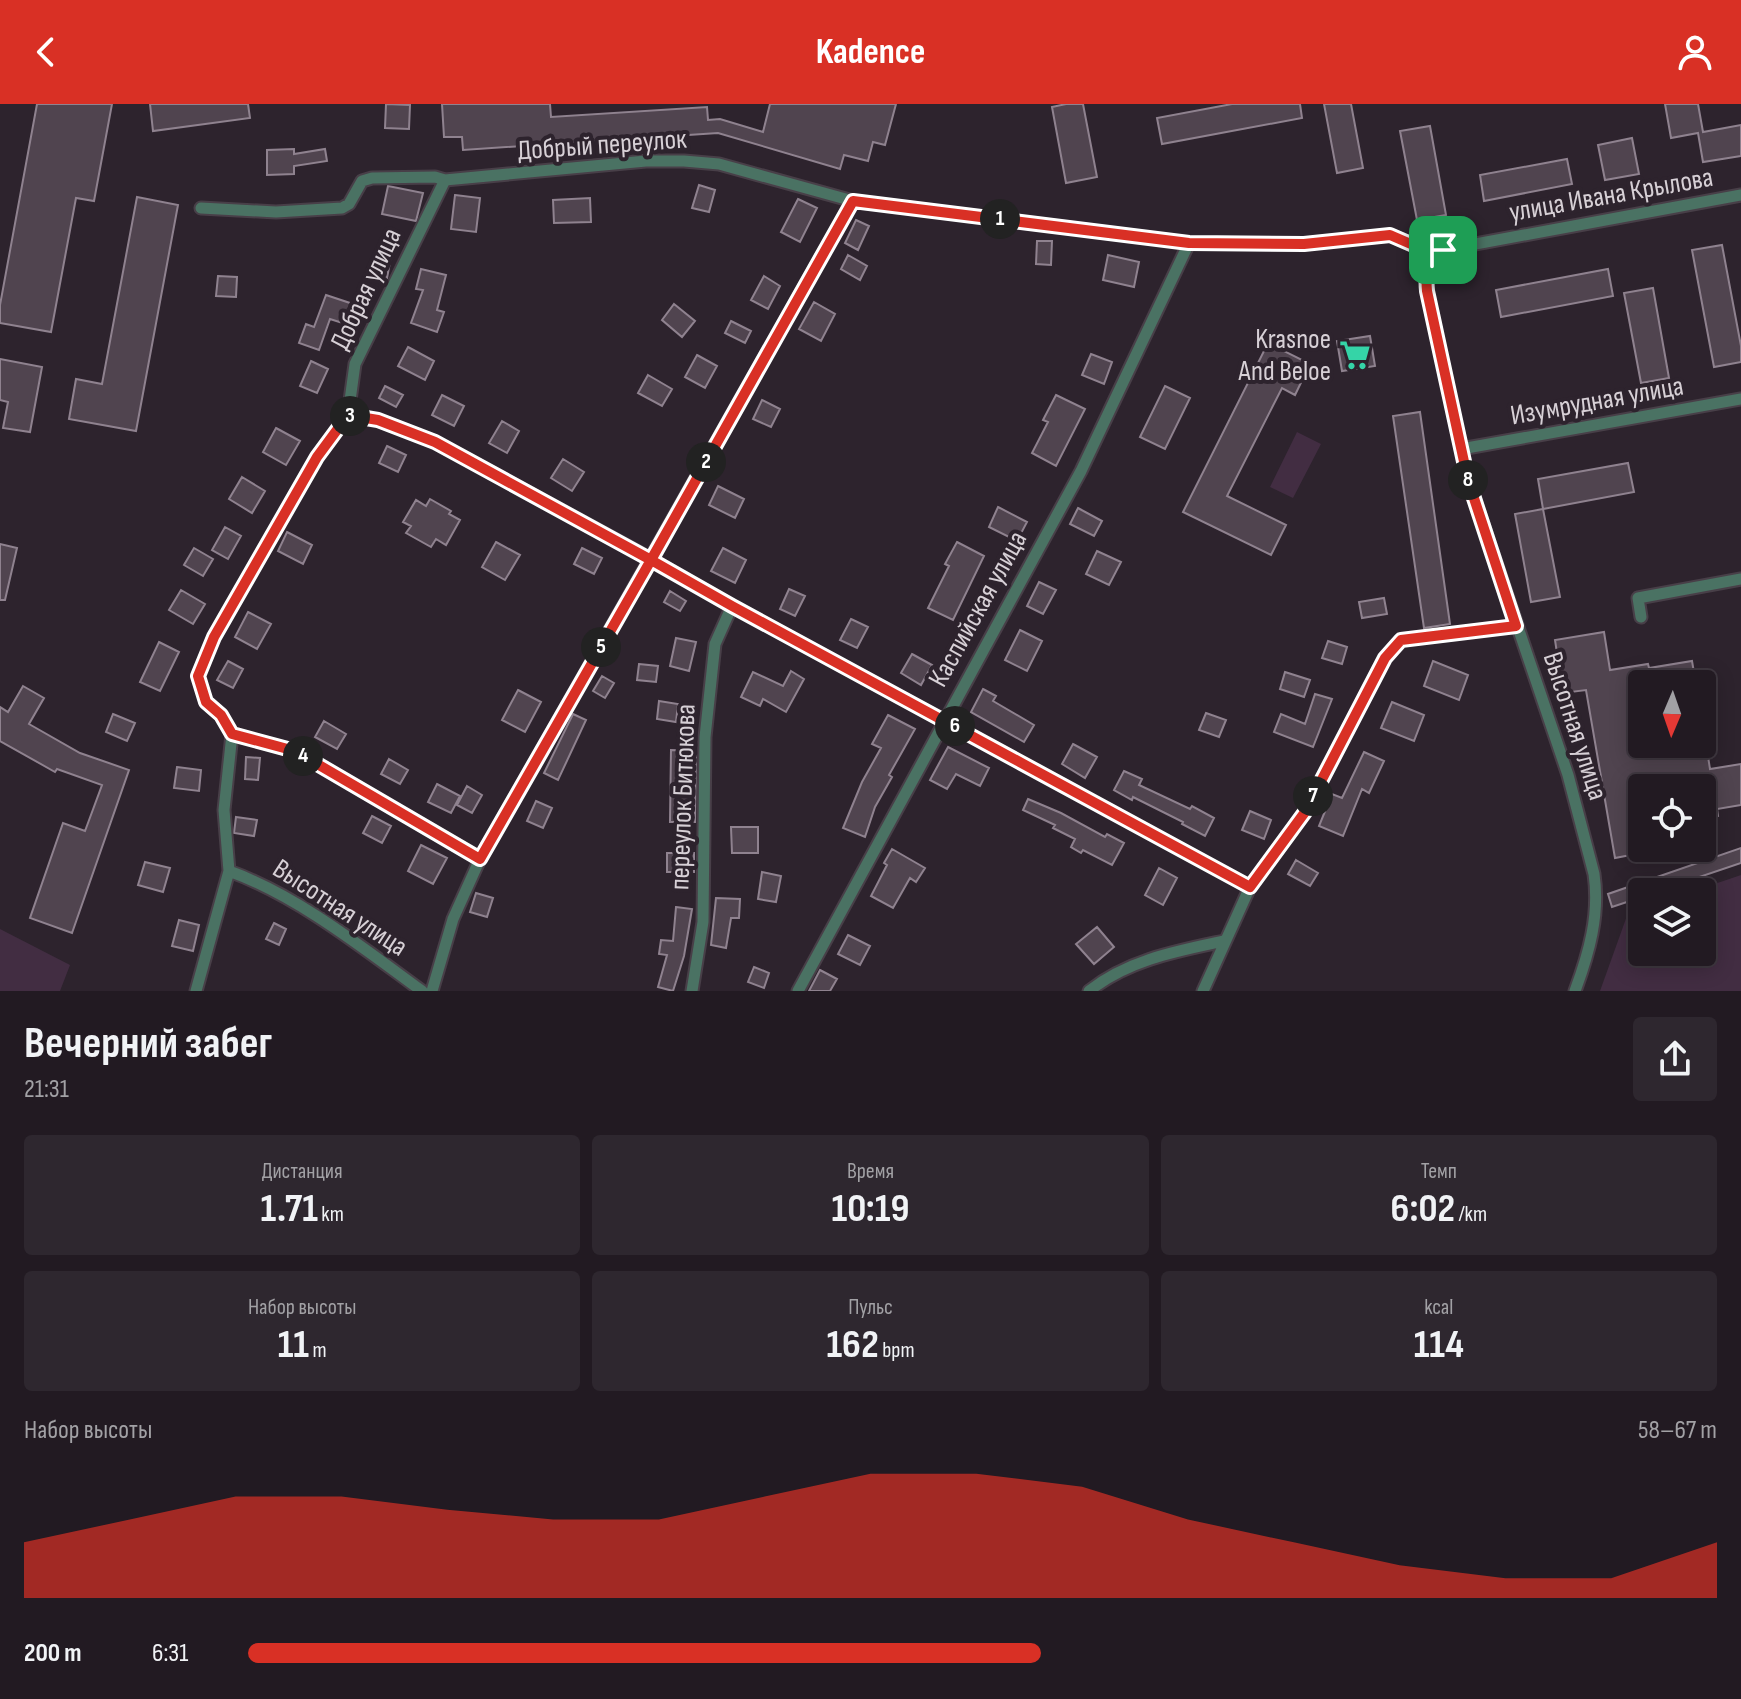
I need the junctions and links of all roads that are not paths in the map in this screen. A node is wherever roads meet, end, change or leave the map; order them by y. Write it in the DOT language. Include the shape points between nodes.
graph roads {
  1 [pos="445,180"];
  2 [pos="1741,195"];
  3 [pos="853,201"];
  4 [pos="201,208"];
  5 [pos="1189,243"];
  6 [pos="1443,250"];
  7 [pos="1741,399"];
  8 [pos="348,415"];
  9 [pos="1461,449"];
  10 [pos="651,560"];
  11 [pos="1741,579"];
  12 [pos="732,606"];
  13 [pos="1641,617"];
  14 [pos="1516,626"];
  15 [pos="944,720"];
  16 [pos="232,734"];
  17 [pos="480,859"];
  18 [pos="229,871"];
  19 [pos="1250,887"];
  20 [pos="1224,941"];
  21 [pos="693,988"];
  22 [pos="196,991"];
  23 [pos="422,991"];
  24 [pos="432,991"];
  25 [pos="706,991"];
  26 [pos="798,991"];
  27 [pos="1089,991"];
  28 [pos="1203,991"];
  29 [pos="1575,991"];
  1 -- 3 [label="street, Добрый переулок" via="684,161 719,164"];
  1 -- 4 [label="street, Добрый переулок" via="372,178 362,181 342,208"];
  1 -- 8 [label="street, Добрая улица" via="355,364"];
  2 -- 6 [label="street, улица Ивана Крылова"];
  3 -- 5 [label="street, Добрый переулок"];
  3 -- 10 [label="street"];
  5 -- 6 [label="street, Добрый переулок" via="1304,244 1390,235 1420,248"];
  5 -- 15 [label="street, Каспийская улица" via="1081,471"];
  6 -- 9 [label="street, Высотная улица" via="1429,263 1427,291"];
  7 -- 9 [label="street, Изумрудная улица"];
  8 -- 10 [label="street" via="378,420 435,442"];
  8 -- 16 [label="street, Добрая улица" via="317,457 214,637 198,676 206,702"];
  9 -- 14 [label="street, Высотная улица"];
  10 -- 12 [label="street"];
  10 -- 17 [label="street"];
  11 -- 13 [label="street" via="1638,598"];
  12 -- 15 [label="street"];
  12 -- 21 [label="street, переулок Битюкова" via="715,644 705,737 703,922"];
  14 -- 19 [label="street" via="1401,640 1385,658 1305,812"];
  14 -- 29 [label="street, Высотная улица" via="1568,775 1594,874 1594,929"];
  15 -- 19 [label="street"];
  15 -- 26 [label="street, Каспийская улица"];
  16 -- 17 [label="street" via="295,751"];
  16 -- 18 [label="street" via="224,810"];
  17 -- 24 [label="street" via="453,919"];
  18 -- 22 [label="street"];
  18 -- 23 [label="street, Высотная улица" via="297,905"];
  19 -- 20 [label="street"];
  20 -- 27 [label="street" via="1142,961"];
  20 -- 28 [label="street"];
  21 -- 25 [label="street"];
}
